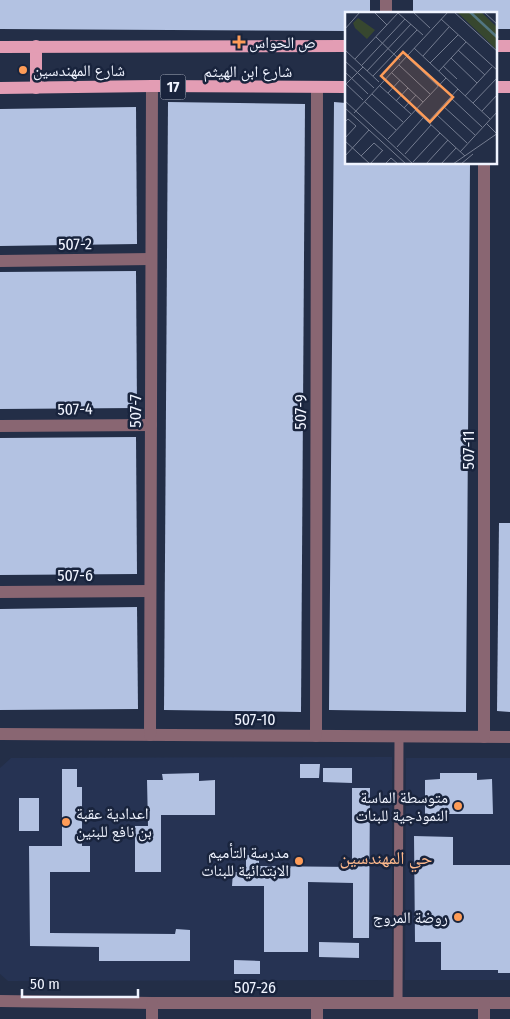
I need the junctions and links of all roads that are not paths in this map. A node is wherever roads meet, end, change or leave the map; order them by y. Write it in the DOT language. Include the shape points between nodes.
graph roads {
  1 [pos="36,46"];
  2 [pos="345,46"];
  3 [pos="0,47"];
  4 [pos="152,86"];
  5 [pos="317,87"];
  6 [pos="345,87"];
  7 [pos="0,88"];
  8 [pos="36,88"];
  9 [pos="484,165"];
  10 [pos="151,259"];
  11 [pos="0,261"];
  12 [pos="151,424"];
  13 [pos="0,426"];
  14 [pos="150,591"];
  15 [pos="0,592"];
  16 [pos="0,734"];
  17 [pos="150,735"];
  18 [pos="316,736"];
  19 [pos="399,736"];
  20 [pos="484,737"];
  21 [pos="510,737"];
  22 [pos="0,1001"];
  23 [pos="317,1003"];
  24 [pos="398,1003"];
  25 [pos="484,1003"];
  26 [pos="510,1003"];
  27 [pos="152,1004"];
  28 [pos="152,1019"];
  29 [pos="317,1019"];
  30 [pos="484,1019"];
  1 -- 2 [label="main road, شارع ابن الهيثم"];
  1 -- 3 [label="main road, شارع ابن الهيثم"];
  1 -- 8 [label="main road"];
  4 -- 5 [label="main road, شارع ابن الهيثم / 17"];
  4 -- 8 [label="main road, شارع ابن الهيثم / 17"];
  4 -- 10 [label="street, 507-7"];
  5 -- 6 [label="main road, شارع ابن الهيثم / 17"];
  5 -- 18 [label="street, 507-9"];
  7 -- 8 [label="main road, شارع ابن الهيثم / 17"];
  9 -- 20 [label="street, 507-11"];
  10 -- 11 [label="street, 507-2"];
  10 -- 12 [label="street, 507-7"];
  12 -- 13 [label="street, 507-4"];
  12 -- 14 [label="street, 507-7"];
  14 -- 15 [label="street, 507-6"];
  14 -- 17 [label="street, 507-7"];
  16 -- 17 [label="street, 507-10"];
  17 -- 18 [label="street, 507-10"];
  18 -- 19 [label="street, 507-10"];
  19 -- 20 [label="street, 507-10"];
  19 -- 24 [label="lane"];
  20 -- 21 [label="street, 507-10"];
  22 -- 27 [label="street, 507-26"];
  23 -- 24 [label="street, 507-26"];
  23 -- 27 [label="street, 507-26"];
  23 -- 29 [label="street"];
  24 -- 25 [label="street, 507-26"];
  25 -- 26 [label="street, 507-26"];
  25 -- 30 [label="street"];
  27 -- 28 [label="street"];
}
